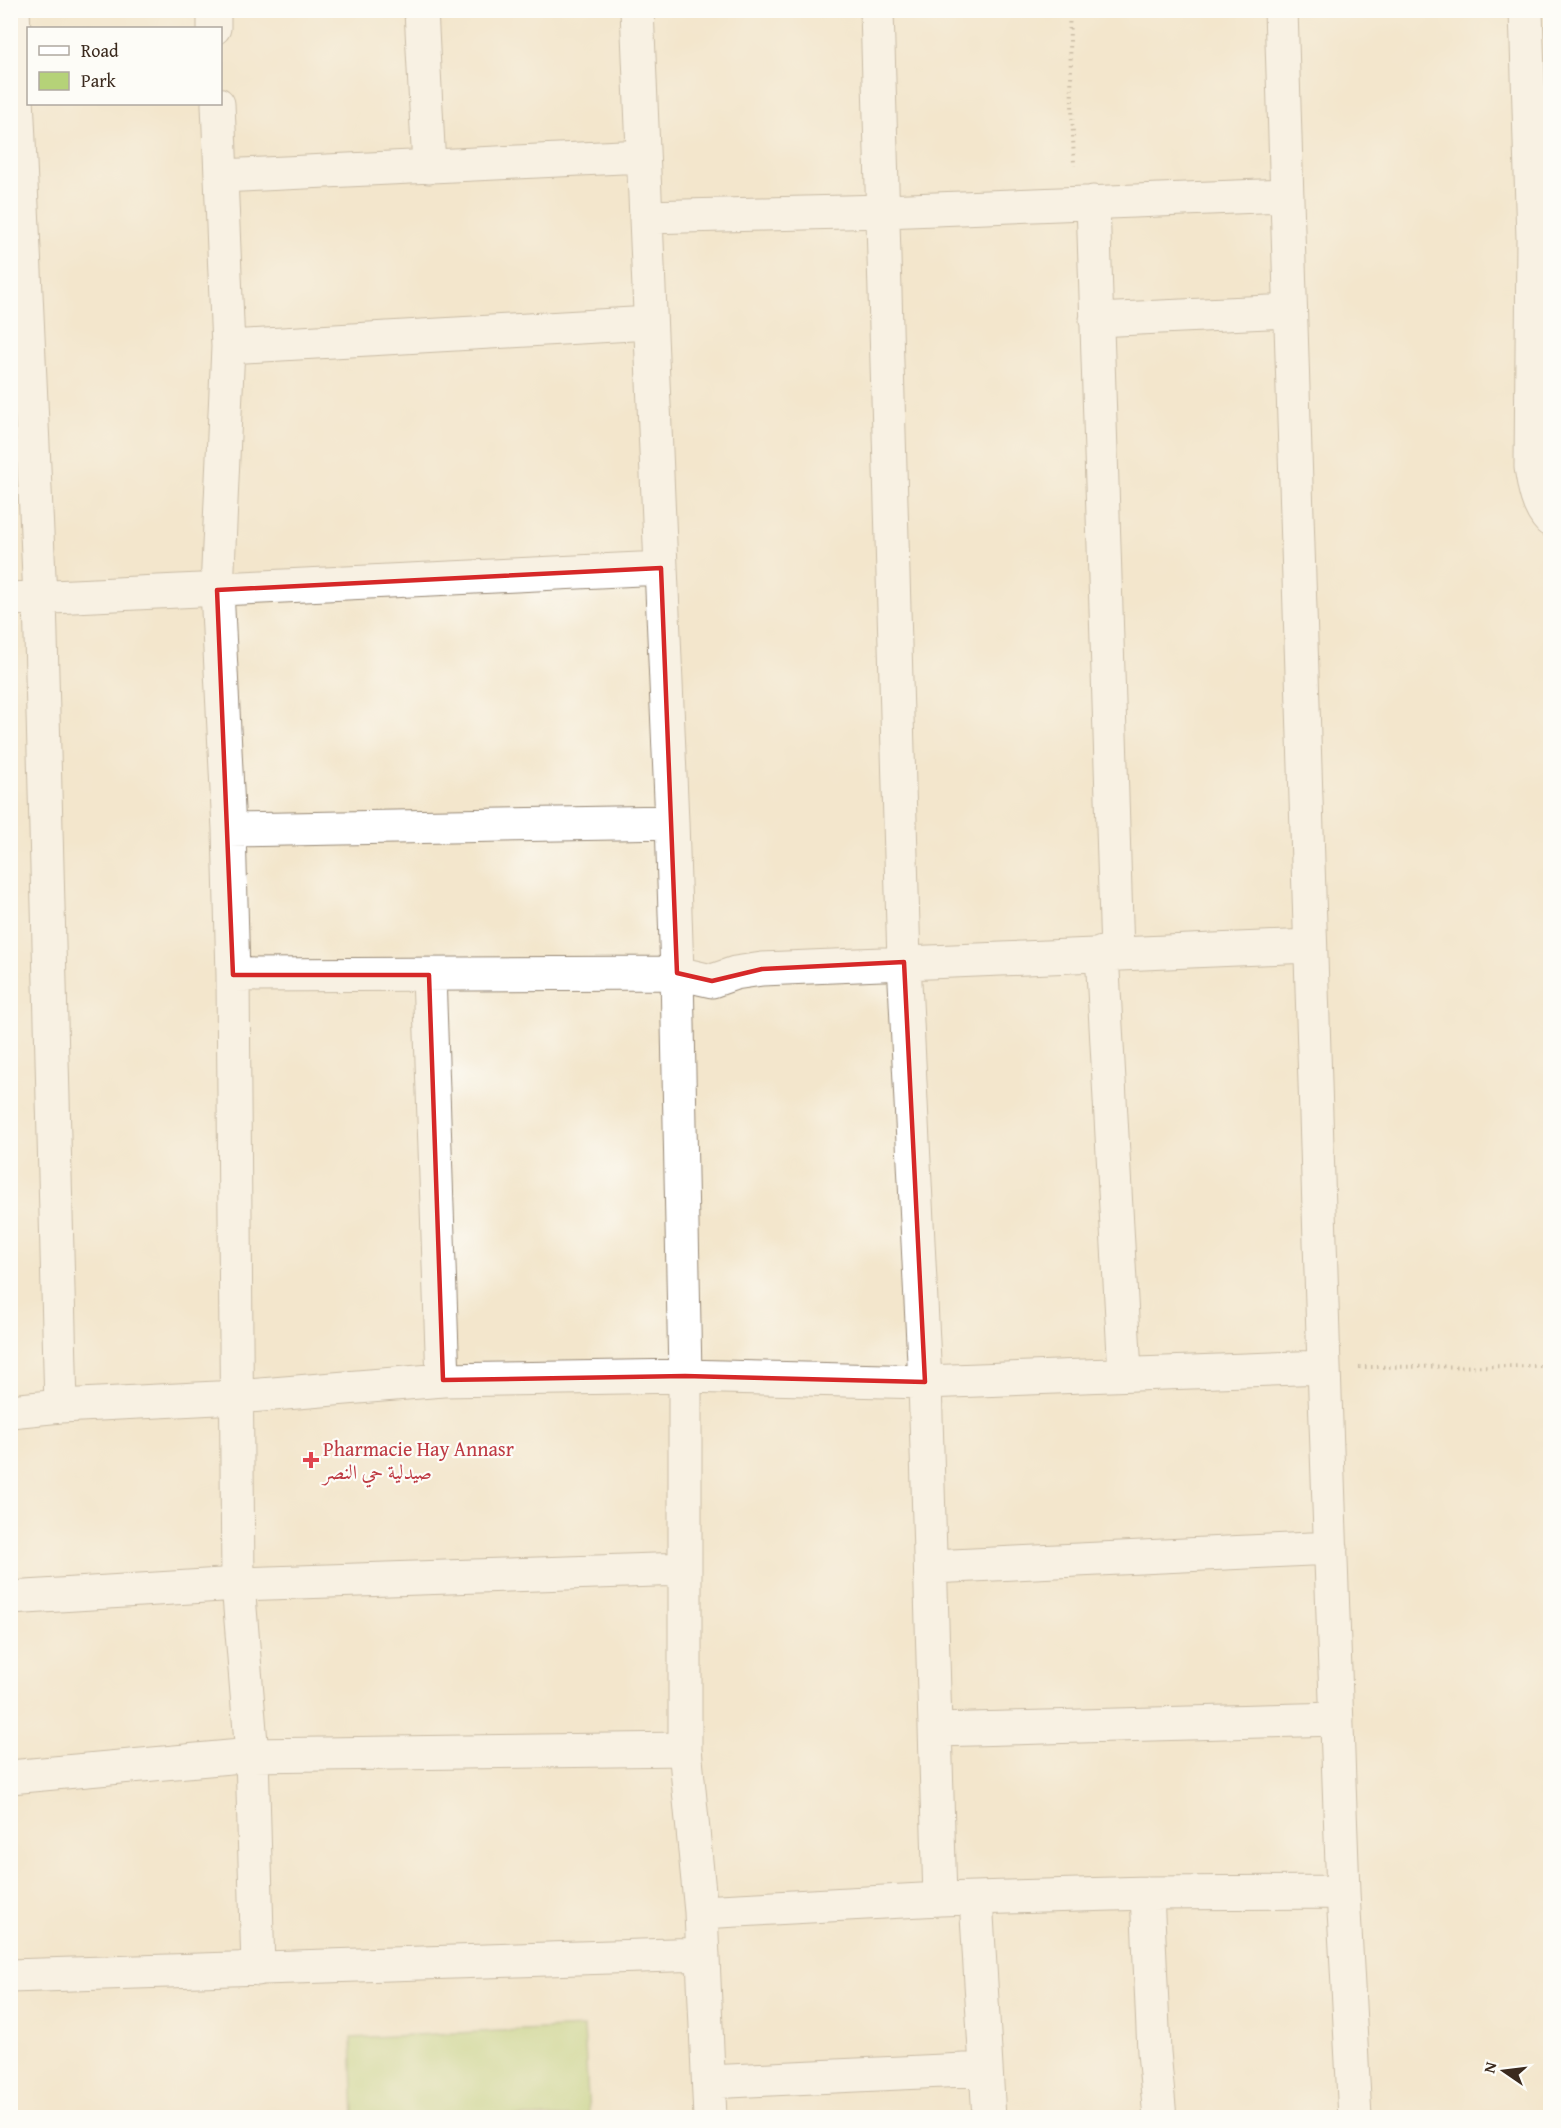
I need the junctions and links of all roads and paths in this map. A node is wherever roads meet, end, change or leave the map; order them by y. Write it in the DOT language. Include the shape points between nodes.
graph roads {
  1 [pos="13,10"];
  2 [pos="214,10"];
  3 [pos="422,10"];
  4 [pos="637,10"];
  5 [pos="877,10"];
  6 [pos="1069,10"];
  7 [pos="1281,10"];
  8 [pos="1526,10"];
  9 [pos="214,27"];
  10 [pos="218,105"];
  11 [pos="643,156"];
  12 [pos="429,167"];
  13 [pos="221,176"];
  14 [pos="1287,195"];
  15 [pos="1084,202"];
  16 [pos="884,211"];
  17 [pos="646,217"];
  18 [pos="1290,311"];
  19 [pos="1096,320"];
  20 [pos="650,323"];
  21 [pos="1541,345"];
  22 [pos="228,347"];
  23 [pos="1551,520"];
  24 [pos="661,568"];
  25 [pos="217,590"];
  26 [pos="25,599"];
  27 [pos="672,822"];
  28 [pos="229,830"];
  29 [pos="1310,946"];
  30 [pos="1110,953"];
  31 [pos="904,962"];
  32 [pos="677,973"];
  33 [pos="233,975"];
  34 [pos="429,975"];
  35 [pos="1551,1366"];
  36 [pos="1324,1367"];
  37 [pos="1125,1373"];
  38 [pos="685,1376"];
  39 [pos="443,1380"];
  40 [pos="925,1382"];
  41 [pos="236,1397"];
  42 [pos="61,1406"];
  43 [pos="10,1411"];
  44 [pos="1331,1548"];
  45 [pos="932,1567"];
  46 [pos="684,1569"];
  47 [pos="238,1584"];
  48 [pos="10,1598"];
  49 [pos="1337,1719"];
  50 [pos="937,1730"];
  51 [pos="685,1749"];
  52 [pos="252,1755"];
  53 [pos="10,1777"];
  54 [pos="1343,1892"];
  55 [pos="1148,1893"];
  56 [pos="940,1899"];
  57 [pos="976,1899"];
  58 [pos="701,1912"];
  59 [pos="703,1954"];
  60 [pos="258,1969"];
  61 [pos="10,1976"];
  62 [pos="986,2068"];
  63 [pos="709,2082"];
  64 [pos="710,2118"];
  65 [pos="989,2118"];
  66 [pos="1160,2118"];
  67 [pos="1355,2118"];
  1 -- 26 [label="street"];
  2 -- 9 [label="street"];
  3 -- 12 [label="street"];
  4 -- 11 [label="street"];
  5 -- 16 [label="street"];
  6 -- 15 [label="path"];
  7 -- 14 [label="street"];
  8 -- 21 [label="street"];
  10 -- 13 [label="street"];
  11 -- 12 [label="street"];
  11 -- 17 [label="street"];
  12 -- 13 [label="street"];
  13 -- 22 [label="street"];
  14 -- 15 [label="street"];
  14 -- 18 [label="street"];
  15 -- 16 [label="street"];
  15 -- 19 [label="street"];
  16 -- 17 [label="street"];
  16 -- 31 [label="street"];
  17 -- 20 [label="street"];
  18 -- 19 [label="street"];
  18 -- 29 [label="street"];
  19 -- 30 [label="street"];
  20 -- 22 [label="street"];
  20 -- 24 [label="street"];
  21 -- 23 [label="street" via="1531,467 1536,492"];
  22 -- 25 [label="street"];
  24 -- 25 [label="street"];
  24 -- 27 [label="street"];
  25 -- 26 [label="street"];
  25 -- 28 [label="street"];
  26 -- 42 [label="street"];
  27 -- 28 [label="street"];
  27 -- 32 [label="street"];
  28 -- 33 [label="street"];
  29 -- 30 [label="street"];
  29 -- 36 [label="street"];
  30 -- 31 [label="street"];
  30 -- 37 [label="street"];
  31 -- 32 [label="street" via="762,969 712,981"];
  31 -- 40 [label="street"];
  32 -- 34 [label="street"];
  32 -- 38 [label="street"];
  33 -- 34 [label="street"];
  33 -- 41 [label="street"];
  34 -- 39 [label="street"];
  35 -- 36 [label="path"];
  36 -- 37 [label="street"];
  36 -- 44 [label="street"];
  37 -- 40 [label="street"];
  38 -- 39 [label="street"];
  38 -- 40 [label="street"];
  38 -- 46 [label="street"];
  39 -- 41 [label="street"];
  40 -- 45 [label="street"];
  41 -- 42 [label="street"];
  41 -- 47 [label="street"];
  42 -- 43 [label="street"];
  44 -- 45 [label="street"];
  44 -- 49 [label="street"];
  45 -- 50 [label="street"];
  46 -- 47 [label="street"];
  46 -- 51 [label="street"];
  47 -- 48 [label="street"];
  47 -- 52 [label="street"];
  49 -- 50 [label="street"];
  49 -- 54 [label="street"];
  50 -- 56 [label="street"];
  51 -- 52 [label="street"];
  51 -- 58 [label="street"];
  52 -- 53 [label="street"];
  52 -- 60 [label="street"];
  54 -- 55 [label="street"];
  54 -- 67 [label="street"];
  55 -- 57 [label="street"];
  55 -- 66 [label="street"];
  56 -- 57 [label="street"];
  56 -- 58 [label="street"];
  57 -- 62 [label="street"];
  58 -- 59 [label="street"];
  59 -- 60 [label="street"];
  59 -- 63 [label="street"];
  60 -- 61 [label="street"];
  62 -- 63 [label="street"];
  62 -- 65 [label="street"];
  63 -- 64 [label="street"];
}
